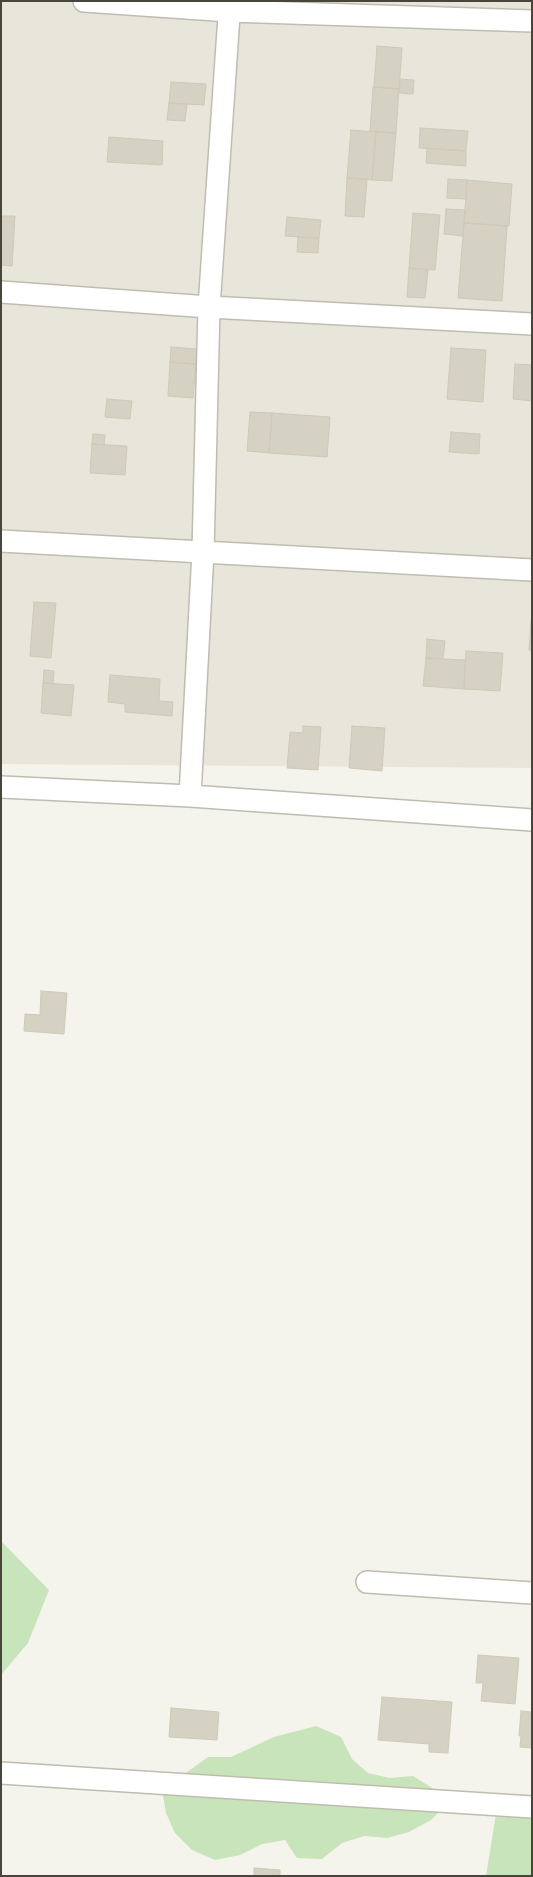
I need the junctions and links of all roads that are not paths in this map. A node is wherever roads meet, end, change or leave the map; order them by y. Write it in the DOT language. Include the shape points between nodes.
graph roads {
  1 [pos="84,1"];
  2 [pos="230,6"];
  3 [pos="532,21"];
  4 [pos="1,292"];
  5 [pos="209,307"];
  6 [pos="532,324"];
  7 [pos="1,541"];
  8 [pos="203,552"];
  9 [pos="532,570"];
  10 [pos="1,787"];
  11 [pos="190,796"];
  12 [pos="532,820"];
  13 [pos="368,1582"];
  14 [pos="532,1593"];
  15 [pos="1,1773"];
  16 [pos="532,1807"];
  1 -- 2 [label="street"];
  2 -- 3 [label="street"];
  2 -- 5 [label="street"];
  4 -- 5 [label="street"];
  5 -- 6 [label="street"];
  5 -- 8 [label="street"];
  7 -- 8 [label="street"];
  8 -- 9 [label="street"];
  8 -- 11 [label="street"];
  10 -- 11 [label="street"];
  11 -- 12 [label="street"];
  13 -- 14 [label="street"];
  15 -- 16 [label="street"];
}
